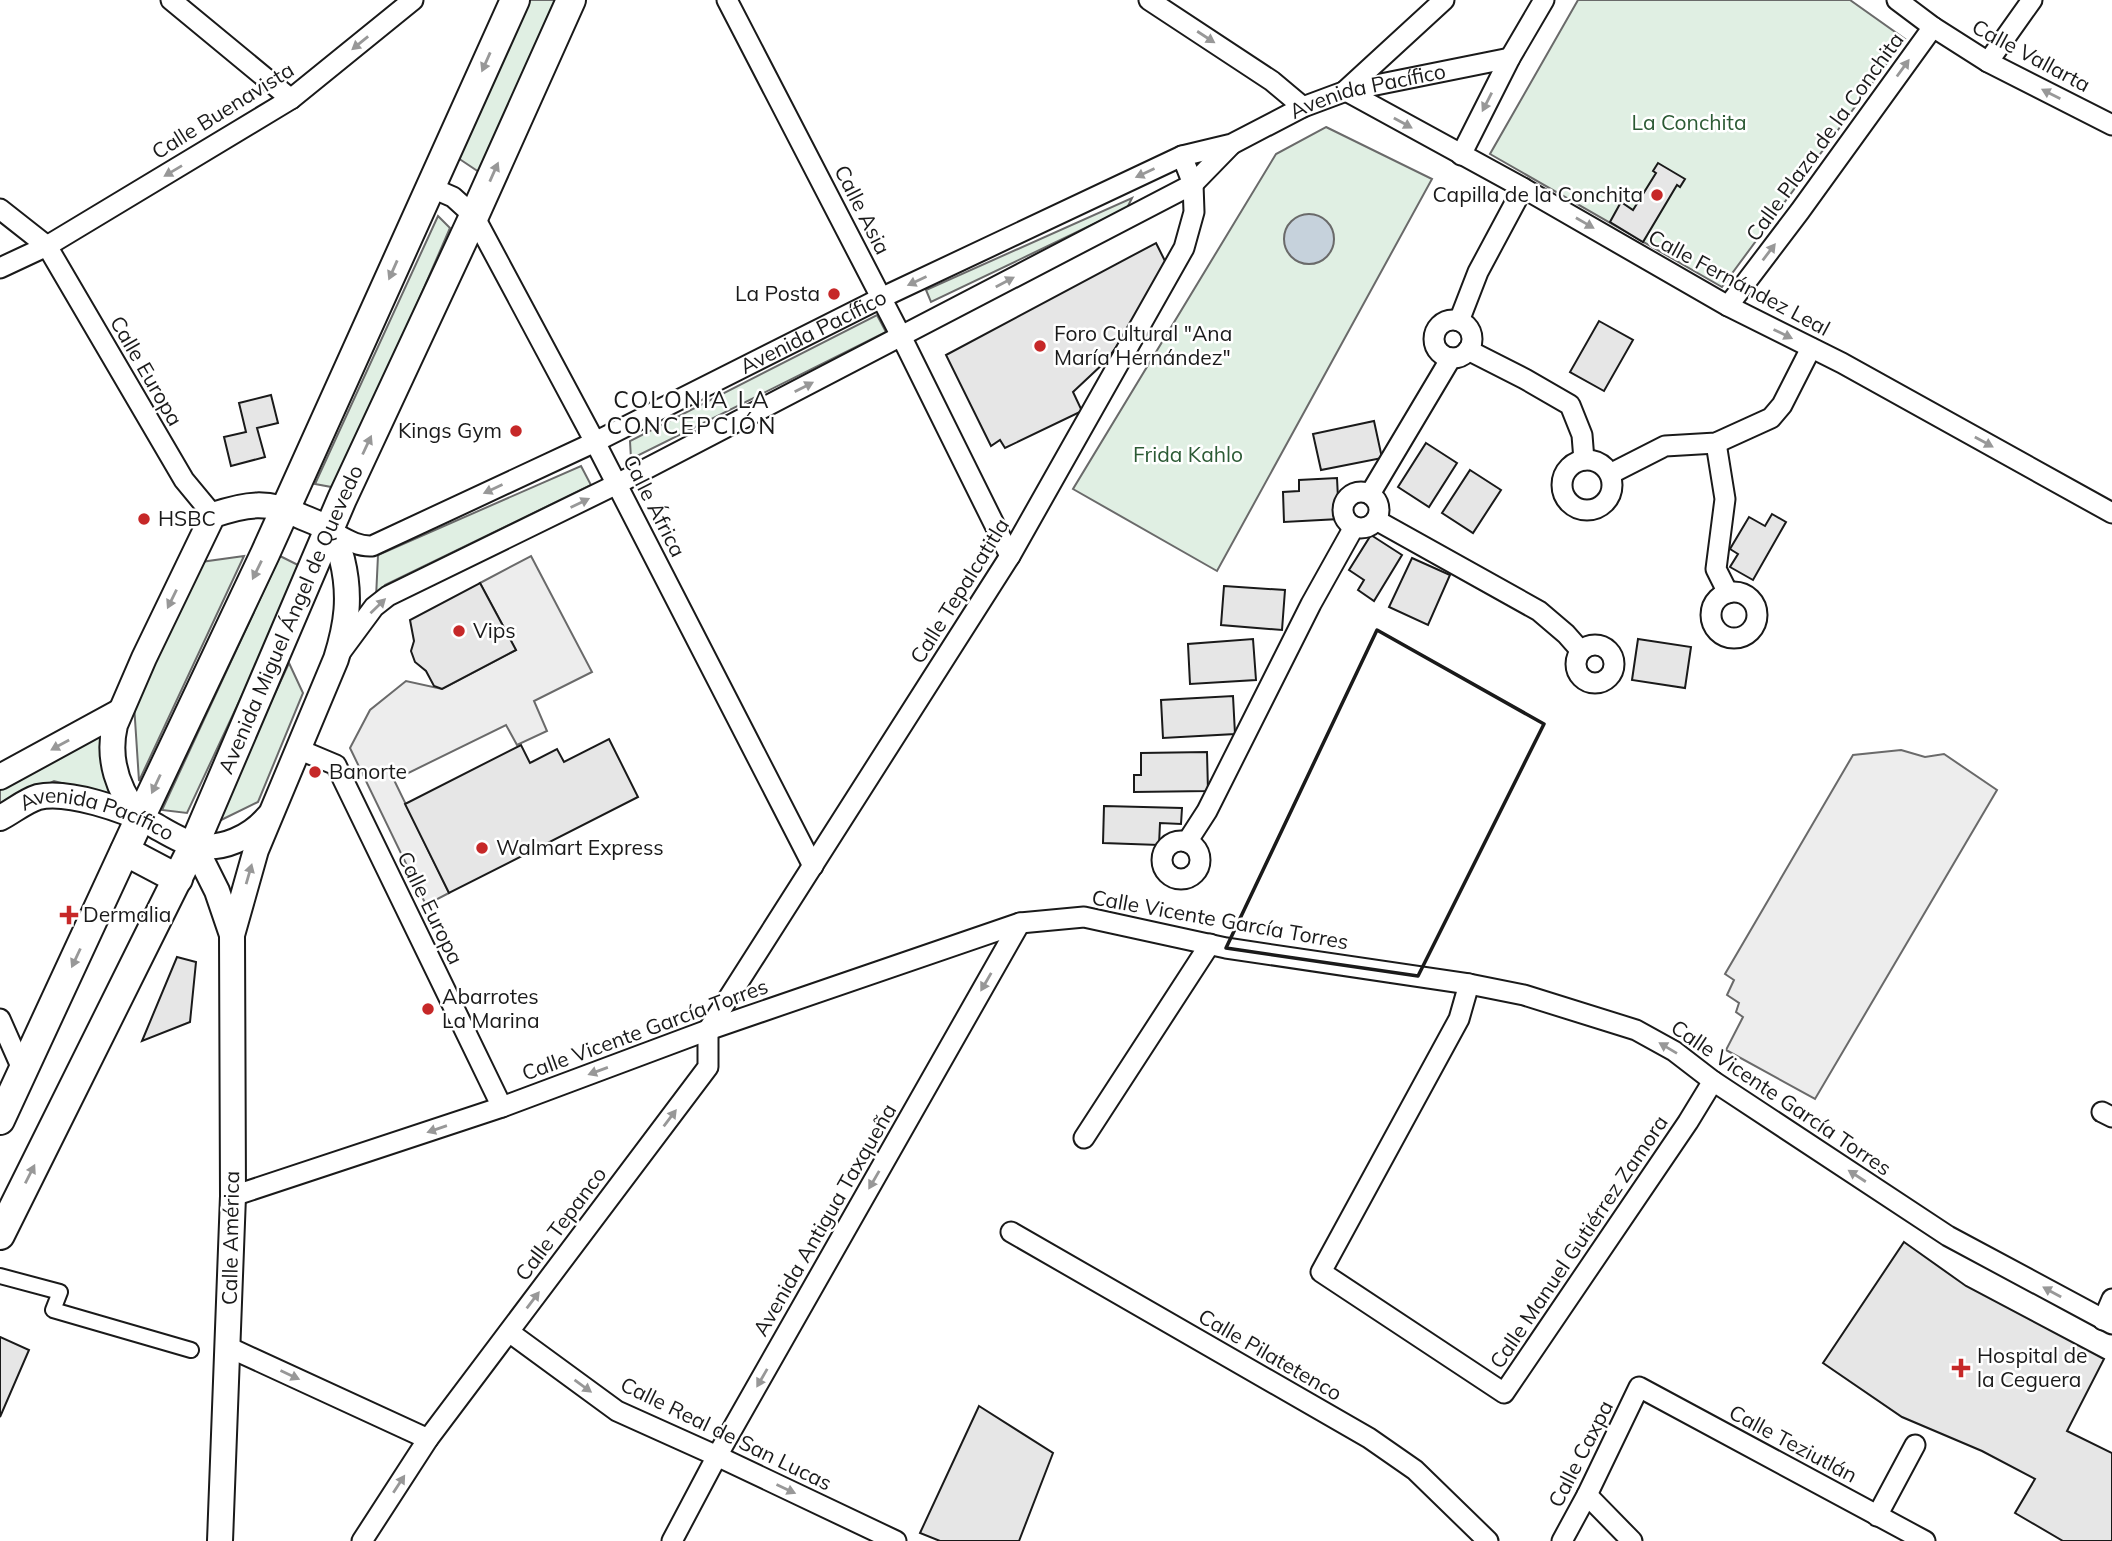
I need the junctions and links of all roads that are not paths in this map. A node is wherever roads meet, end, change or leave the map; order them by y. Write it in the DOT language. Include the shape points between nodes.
graph roads {
  1 [pos="172,0"];
  2 [pos="413,0"];
  3 [pos="514,0"];
  4 [pos="571,0"];
  5 [pos="727,0"];
  6 [pos="1149,0"];
  7 [pos="1444,0"];
  8 [pos="1544,0"];
  9 [pos="1897,0"];
  10 [pos="2032,0"];
  11 [pos="1933,27"];
  12 [pos="1510,58"];
  13 [pos="1989,62"];
  14 [pos="1346,91"];
  15 [pos="291,99"];
  16 [pos="1303,107"];
  17 [pos="2112,125"];
  18 [pos="1232,144"];
  19 [pos="1461,155"];
  20 [pos="1182,156"];
  21 [pos="1193,184"];
  22 [pos="430,187"];
  23 [pos="1523,188"];
  24 [pos="0,209"];
  25 [pos="474,216"];
  26 [pos="47,246"];
  27 [pos="0,268"];
  28 [pos="881,298"];
  29 [pos="1728,306"];
  30 [pos="1459,321"];
  31 [pos="901,337"];
  32 [pos="1811,348"];
  33 [pos="1459,354"];
  34 [pos="595,442"];
  35 [pos="1716,443"];
  36 [pos="1584,460"];
  37 [pos="1610,474"];
  38 [pos="617,484"];
  39 [pos="1370,494"];
  40 [pos="286,509"];
  41 [pos="2112,513"];
  42 [pos="213,515"];
  43 [pos="1376,520"];
  44 [pos="1354,527"];
  45 [pos="329,530"];
  46 [pos="1010,556"];
  47 [pos="1728,593"];
  48 [pos="1581,651"];
  49 [pos="336,659"];
  50 [pos="119,712"];
  51 [pos="299,749"];
  52 [pos="0,777"];
  53 [pos="271,814"];
  54 [pos="0,818"];
  55 [pos="140,818"];
  56 [pos="1187,842"];
  57 [pos="194,845"];
  58 [pos="125,851"];
  59 [pos="813,866"];
  60 [pos="178,879"];
  61 [pos="1020,923"];
  62 [pos="232,935"];
  63 [pos="1210,944"];
  64 [pos="1469,984"];
  65 [pos="0,1019"];
  66 [pos="708,1030"];
  67 [pos="23,1071"];
  68 [pos="1713,1081"];
  69 [pos="502,1107"];
  70 [pos="0,1120"];
  71 [pos="1084,1138"];
  72 [pos="233,1196"];
  73 [pos="1011,1232"];
  74 [pos="0,1235"];
  75 [pos="0,1276"];
  76 [pos="2112,1299"];
  77 [pos="2108,1322"];
  78 [pos="509,1332"];
  79 [pos="228,1347"];
  80 [pos="191,1350"];
  81 [pos="1639,1387"];
  82 [pos="428,1438"];
  83 [pos="1915,1445"];
  84 [pos="718,1456"];
  85 [pos="1587,1495"];
  86 [pos="1877,1516"];
  87 [pos="220,1541"];
  88 [pos="362,1541"];
  89 [pos="672,1541"];
  90 [pos="896,1541"];
  91 [pos="1488,1541"];
  92 [pos="1562,1541"];
  93 [pos="1632,1541"];
  94 [pos="1925,1541"];
  1 -- 15 [label="street"];
  2 -- 15 [label="street, Calle Buenavista, one-way"];
  3 -- 22 [label="main road, one-way"];
  25 -- 4 [label="main road, Avenida Miguel Ángel de Quevedo, one-way"];
  5 -- 28 [label="street, Calle Asia"];
  6 -- 16 [label="street, one-way" via="1272,81"];
  7 -- 14 [label="street"];
  8 -- 12 [label="street"];
  9 -- 11 [label="street, Calle Vallarta"];
  10 -- 13 [label="street"];
  11 -- 13 [label="street, Calle Vallarta"];
  29 -- 11 [label="street, Calle Plaza de la Conchita, one-way"];
  12 -- 14 [label="street, Avenida Pacífico"];
  12 -- 19 [label="street, one-way"];
  17 -- 13 [label="street, Calle Vallarta, one-way"];
  14 -- 16 [label="street, Avenida Pacífico"];
  14 -- 19 [label="street, Calle Fernández Leal, one-way"];
  15 -- 26 [label="street, Calle Buenavista, one-way"];
  16 -- 18 [label="street, Avenida Pacífico"];
  18 -- 20 [label="street, Avenida Pacífico"];
  18 -- 21 [label="street, Avenida Pacífico"];
  19 -- 23 [label="street, Calle Fernández Leal"];
  20 -- 21 [label="street, Calle Tepalcatitla"];
  20 -- 28 [label="street, Avenida Pacífico, one-way"];
  31 -- 21 [label="street, Avenida Pacífico, one-way"];
  21 -- 46 [label="street, Calle Tepalcatitla" via="1194,212 1184,248"];
  22 -- 25 [label="street, Calle África" via="453,197"];
  22 -- 40 [label="main road, one-way"];
  23 -- 29 [label="street, Calle Fernández Leal, one-way"];
  23 -- 30 [label="street" via="1478,272"];
  24 -- 26 [label="street"];
  25 -- 34 [label="street, Calle África"];
  45 -- 25 [label="main road, Avenida Miguel Ángel de Quevedo, one-way"];
  26 -- 27 [label="street, Calle Buenavista"];
  26 -- 42 [label="street, Calle Europa" via="184,480"];
  28 -- 31 [label="street, Calle Asia"];
  28 -- 34 [label="street, Avenida Pacífico"];
  29 -- 32 [label="street, Calle Fernández Leal, one-way"];
  30 -- 33 [label="street" via="1469,328 1471,345"];
  30 -- 33 [label="street" via="1442,323 1434,334 1439,352"];
  38 -- 31 [label="street, Avenida Pacífico, one-way"];
  31 -- 46 [label="street, Calle Asia"];
  32 -- 35 [label="street" via="1782,405 1770,418"];
  32 -- 41 [label="street, Calle Fernández Leal, one-way"];
  33 -- 36 [label="street" via="1525,379 1570,405 1582,435"];
  33 -- 39 [label="street"];
  34 -- 38 [label="street, Calle África"];
  34 -- 45 [label="street, Avenida Pacífico, one-way" via="372,546 363,547"];
  35 -- 37 [label="street" via="1665,446"];
  35 -- 47 [label="street" via="1725,499 1716,569"];
  36 -- 37 [label="street" via="1599,463"];
  36 -- 37 [label="street" via="1570,467 1562,482 1572,504 1587,509 1602,504 1611,491"];
  49 -- 38 [label="street, Avenida Pacífico, one-way" via="374,607 388,596"];
  38 -- 59 [label="street, Calle África"];
  39 -- 43 [label="street" via="1378,503"];
  39 -- 44 [label="street" via="1353,494 1345,502 1344,514"];
  40 -- 42 [label="street" via="253,505"];
  40 -- 45 [label="street, Avenida Pacífico"];
  40 -- 55 [label="main road, one-way"];
  42 -- 50 [label="street, one-way"];
  43 -- 44 [label="street" via="1367,527"];
  43 -- 48 [label="street" via="1539,611"];
  44 -- 56 [label="street" via="1208,811"];
  45 -- 49 [label="street, Calle América" via="339,546 347,593 346,624"];
  45 -- 57 [label="main road, Avenida Miguel Ángel de Quevedo"];
  46 -- 59 [label="street, Calle Tepalcatitla"];
  49 -- 51 [label="street, Calle América"];
  50 -- 52 [label="street, Avenida Pacífico, one-way"];
  50 -- 55 [label="street" via="112,735 114,765 128,802"];
  51 -- 53 [label="street, Calle América"];
  51 -- 69 [label="street, Calle Europa" via="336,765"];
  53 -- 57 [label="street, Calle América" via="235,841"];
  62 -- 53 [label="street, Calle América, one-way"];
  54 -- 55 [label="street, Avenida Pacífico" via="38,797 65,796"];
  55 -- 57 [label="street, Avenida Pacífico"];
  55 -- 58 [label="main road"];
  57 -- 60 [label="main road, Avenida Miguel Ángel de Quevedo"];
  57 -- 62 [label="street, Calle América"];
  58 -- 60 [label="main road"];
  58 -- 67 [label="main road, one-way"];
  59 -- 66 [label="street, Calle Tepalcatitla"];
  74 -- 60 [label="main road, Avenida Miguel Ángel de Quevedo, one-way"];
  61 -- 63 [label="street, Calle Vicente García Torres" via="1084,917"];
  61 -- 66 [label="street, Calle Vicente García Torres"];
  61 -- 84 [label="street, Avenida Antigua Taxqueña, one-way"];
  62 -- 72 [label="street, Calle América"];
  63 -- 64 [label="street, Calle Vicente García Torres"];
  63 -- 71 [label="street"];
  68 -- 64 [label="street, Calle Vicente García Torres, one-way" via="1675,1051 1636,1030 1524,995"];
  64 -- 68 [label="street, Calle Manuel Gutiérrez Zamora" via="1459,1019 1321,1272 1504,1393"];
  65 -- 67 [label="street"];
  66 -- 69 [label="street, Calle Vicente García Torres, one-way"];
  78 -- 66 [label="street, Calle Tepanco, one-way" via="708,1067"];
  67 -- 70 [label="main road"];
  77 -- 68 [label="street, Calle Vicente García Torres, one-way" via="1948,1236"];
  69 -- 72 [label="street, Calle Vicente García Torres, one-way"];
  72 -- 79 [label="street, Calle América"];
  73 -- 91 [label="street, Calle Pilatetenco" via="1369,1438 1415,1469"];
  75 -- 80 [label="street" via="60,1292 53,1310"];
  76 -- 77 [label="street"];
  78 -- 82 [label="street, Calle Tepanco"];
  78 -- 84 [label="street, Calle Real de San Lucas, one-way" via="617,1411"];
  79 -- 82 [label="street, one-way"];
  79 -- 87 [label="street, Calle América"];
  81 -- 85 [label="street, Calle Caxpa"];
  81 -- 86 [label="street, Calle Teziutlán"];
  88 -- 82 [label="street, Calle Tepanco, one-way"];
  83 -- 86 [label="street"];
  84 -- 89 [label="street, Avenida Antigua Taxqueña"];
  84 -- 90 [label="street, Calle Real de San Lucas, one-way"];
  85 -- 92 [label="street, Calle Caxpa"];
  85 -- 93 [label="street"];
  86 -- 94 [label="street, Calle Teziutlán"];
}
